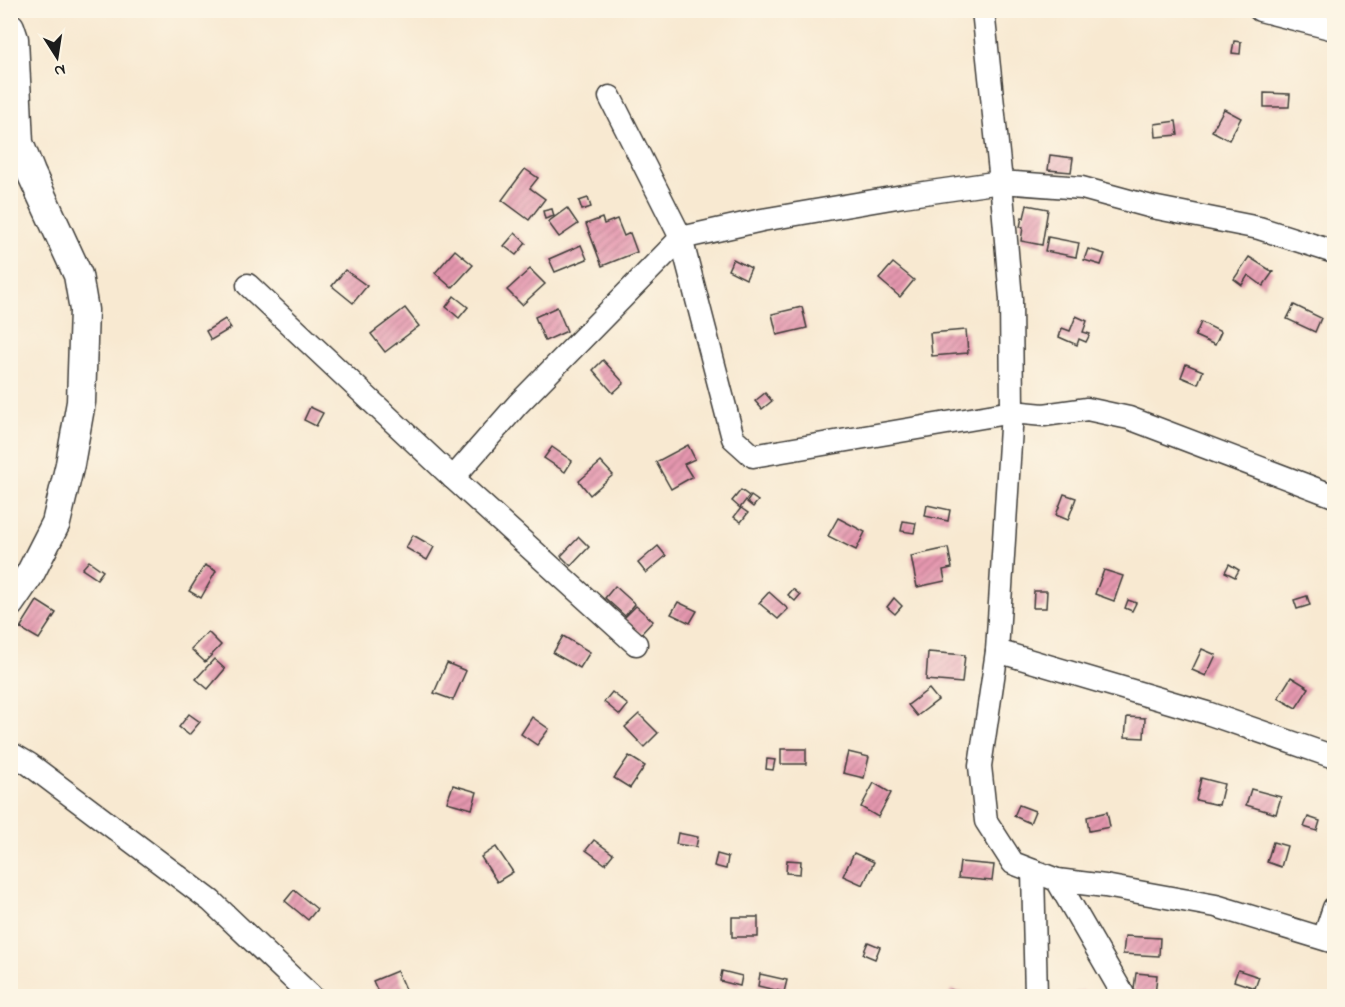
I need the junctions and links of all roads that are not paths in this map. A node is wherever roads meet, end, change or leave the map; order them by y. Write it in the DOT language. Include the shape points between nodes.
graph roads {
  1 [pos="983,10"];
  2 [pos="1260,10"];
  3 [pos="1308,16"];
  4 [pos="10,27"];
  5 [pos="1335,29"];
  6 [pos="610,98"];
  7 [pos="1001,182"];
  8 [pos="681,238"];
  9 [pos="1335,252"];
  10 [pos="248,285"];
  11 [pos="1012,412"];
  12 [pos="453,478"];
  13 [pos="1335,496"];
  14 [pos="10,603"];
  15 [pos="636,644"];
  16 [pos="997,651"];
  17 [pos="10,753"];
  18 [pos="1335,757"];
  19 [pos="1033,871"];
  20 [pos="1057,880"];
  21 [pos="1335,908"];
  22 [pos="1329,940"];
  23 [pos="311,996"];
  24 [pos="1036,996"];
  25 [pos="1124,996"];
  1 -- 7 [label="street"];
  2 -- 3 [label="street"];
  3 -- 5 [label="street"];
  4 -- 14 [label="street" via="14,39 19,143 78,275 84,310 81,402 56,523"];
  6 -- 8 [label="street"];
  7 -- 8 [label="street" via="762,220"];
  7 -- 9 [label="street" via="1082,188 1152,207 1259,228"];
  7 -- 11 [label="street" via="1011,299"];
  8 -- 11 [label="street" via="733,438 753,456"];
  8 -- 12 [label="street" via="518,404"];
  10 -- 12 [label="street"];
  11 -- 13 [label="street" via="1044,415 1087,409 1129,418"];
  11 -- 16 [label="street"];
  12 -- 15 [label="street"];
  16 -- 18 [label="street" via="1207,713"];
  16 -- 19 [label="street" via="980,766 986,821 1013,863"];
  17 -- 23 [label="street" via="210,901"];
  19 -- 20 [label="street"];
  19 -- 24 [label="street"];
  20 -- 22 [label="street" via="1216,906"];
  20 -- 25 [label="street"];
  21 -- 22 [label="street"];
}
